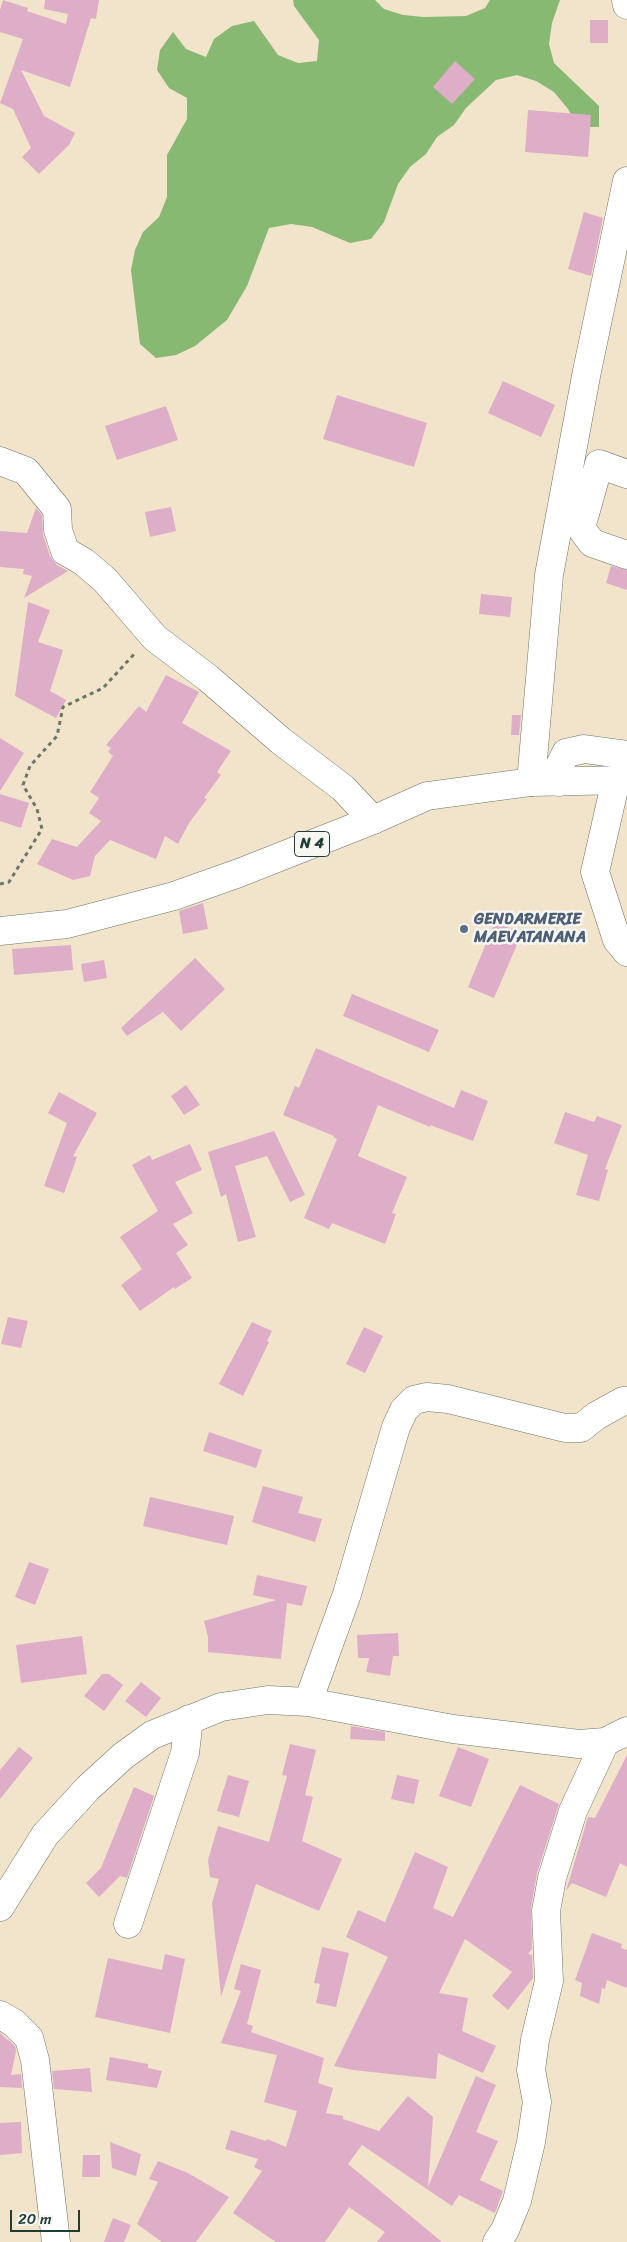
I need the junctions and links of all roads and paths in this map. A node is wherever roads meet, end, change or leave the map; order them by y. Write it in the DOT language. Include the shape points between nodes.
graph roads {
  1 [pos="626,0"];
  2 [pos="627,5"];
  3 [pos="627,181"];
  4 [pos="0,461"];
  5 [pos="627,474"];
  6 [pos="627,555"];
  7 [pos="155,638"];
  8 [pos="627,755"];
  9 [pos="622,780"];
  10 [pos="530,782"];
  11 [pos="558,782"];
  12 [pos="373,820"];
  13 [pos="0,884"];
  14 [pos="0,931"];
  15 [pos="627,952"];
  16 [pos="627,1402"];
  17 [pos="308,1702"];
  18 [pos="189,1719"];
  19 [pos="616,1736"];
  20 [pos="0,1908"];
  21 [pos="128,1924"];
  22 [pos="0,2015"];
  23 [pos="56,2242"];
  24 [pos="497,2242"];
  1 -- 2 [label="street"];
  3 -- 10 [label="street" via="549,575"];
  4 -- 7 [label="street" via="26,472 41,487 57,509 58,530 65,551 106,580"];
  5 -- 6 [label="street" via="599,464 581,528 592,543"];
  7 -- 12 [label="street" via="343,788"];
  7 -- 13 [label="path" via="149,646 134,652 103,688 63,707 57,736 30,766 23,785 37,809 42,828 9,882"];
  8 -- 11 [label="street" via="584,749 566,753 559,767"];
  9 -- 11 [label="street, N 4"];
  9 -- 15 [label="street" via="595,872 617,940"];
  10 -- 11 [label="street, N 4"];
  10 -- 12 [label="street, N 4" via="427,796"];
  12 -- 14 [label="street, N 4" via="174,896 67,924"];
  16 -- 17 [label="street" via="623,1401 596,1416 581,1428 565,1428 448,1399 427,1397 414,1400 404,1410 396,1427 346,1594"];
  17 -- 18 [label="street" via="268,1700 221,1707"];
  17 -- 19 [label="street" via="453,1728 579,1744"];
  18 -- 20 [label="street" via="152,1735 88,1788 45,1835"];
  18 -- 21 [label="street" via="185,1753"];
  19 -- 24 [label="street" via="572,1811 552,1878 546,1911 549,1981 531,2070 537,2102 532,2142 517,2201"];
  22 -- 23 [label="street" via="29,2038"];
}
